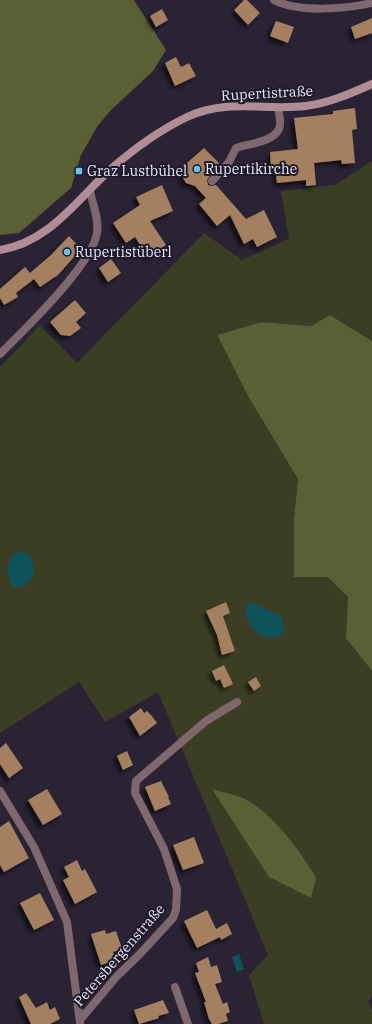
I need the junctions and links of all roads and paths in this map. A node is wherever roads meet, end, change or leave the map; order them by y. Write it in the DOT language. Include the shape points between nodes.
graph roads {
  1 [pos="274,0"];
  2 [pos="372,4"];
  3 [pos="372,84"];
  4 [pos="278,108"];
  5 [pos="212,181"];
  6 [pos="90,191"];
  7 [pos="0,250"];
  8 [pos="0,354"];
  9 [pos="237,702"];
  10 [pos="0,791"];
  11 [pos="175,987"];
  12 [pos="80,1022"];
  13 [pos="188,1024"];
  1 -- 2 [label="street" via="294,7 343,8"];
  3 -- 4 [label="main road, Rupertistraße" via="326,102"];
  4 -- 5 [label="street" via="278,131 270,138 236,148 229,162"];
  4 -- 6 [label="main road, Rupertistraße" via="227,105 187,117 140,145 112,168"];
  6 -- 7 [label="main road, Rupertistraße" via="57,223 33,240"];
  6 -- 8 [label="street" via="98,221 97,234 92,246 71,280"];
  9 -- 12 [label="street, Petersbergenstraße" via="206,722 136,781 134,793 164,849 175,882 177,908 173,918 117,976"];
  10 -- 12 [label="street, Petersbergenstraße" via="34,846 68,922"];
  11 -- 13 [label="street"];
}
